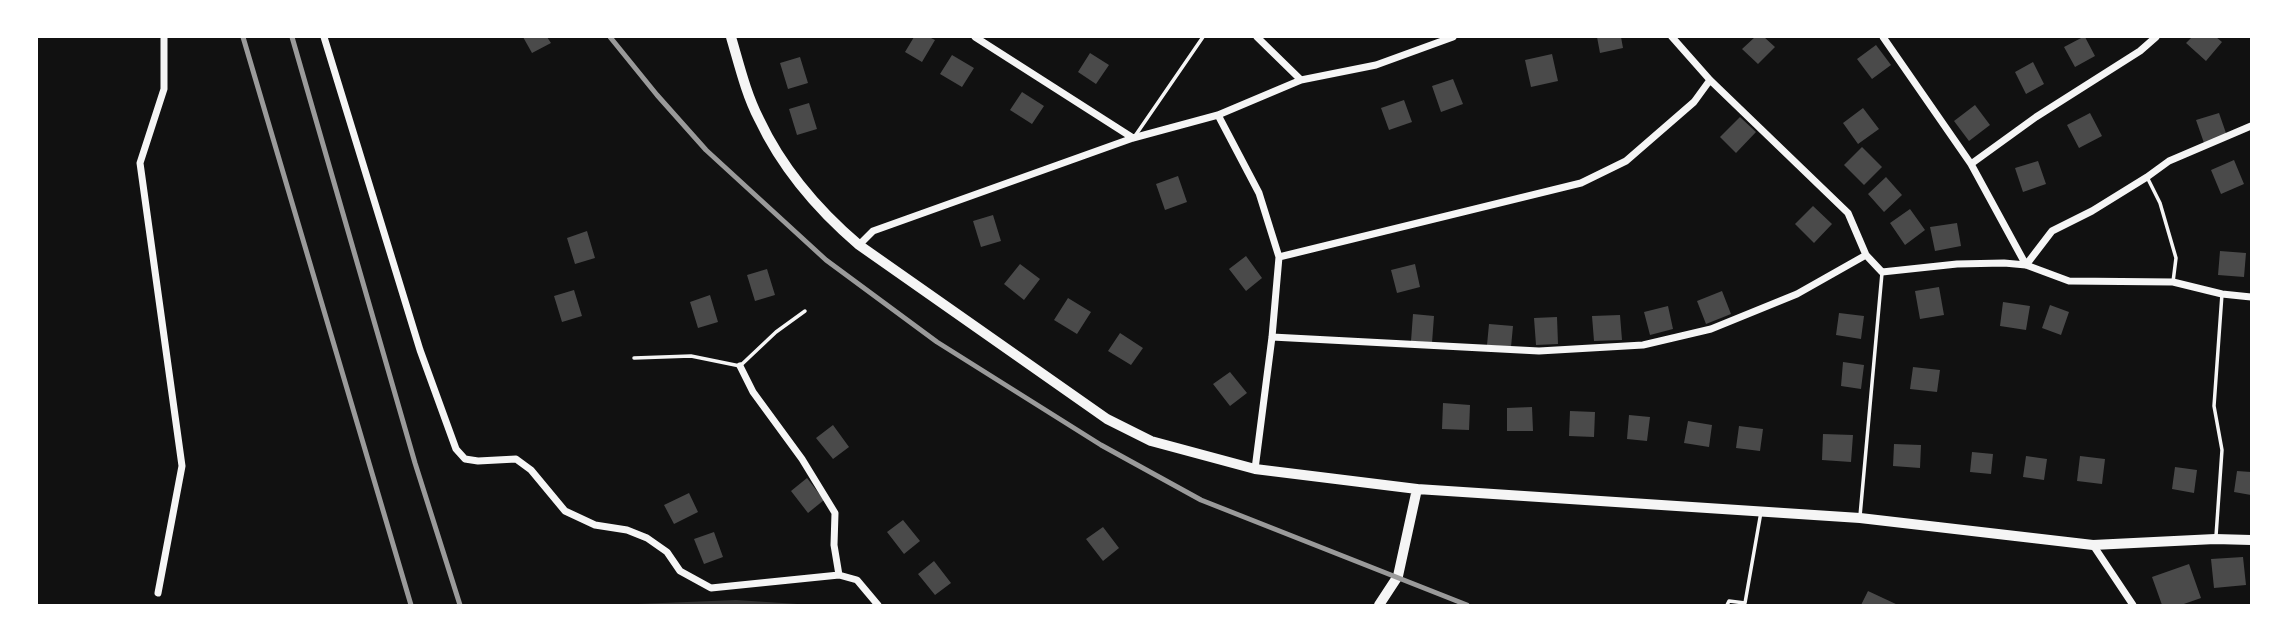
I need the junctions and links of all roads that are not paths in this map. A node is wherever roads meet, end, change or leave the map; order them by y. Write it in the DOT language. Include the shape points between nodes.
graph roads {
  1 [pos="164,37"];
  2 [pos="324,37"];
  3 [pos="731,37"];
  4 [pos="975,37"];
  5 [pos="1203,37"];
  6 [pos="1257,37"];
  7 [pos="1453,37"];
  8 [pos="1672,37"];
  9 [pos="1883,37"];
  10 [pos="2156,37"];
  11 [pos="1301,80"];
  12 [pos="1710,80"];
  13 [pos="1218,115"];
  14 [pos="2251,126"];
  15 [pos="1133,138"];
  16 [pos="1971,164"];
  17 [pos="2147,177"];
  18 [pos="859,245"];
  19 [pos="1866,255"];
  20 [pos="1279,257"];
  21 [pos="2026,265"];
  22 [pos="1882,272"];
  23 [pos="2173,282"];
  24 [pos="2222,294"];
  25 [pos="2251,297"];
  26 [pos="805,311"];
  27 [pos="1272,337"];
  28 [pos="634,358"];
  29 [pos="740,366"];
  30 [pos="1255,469"];
  31 [pos="1417,489"];
  32 [pos="1761,512"];
  33 [pos="1860,518"];
  34 [pos="2215,539"];
  35 [pos="2251,540"];
  36 [pos="2093,545"];
  37 [pos="839,575"];
  38 [pos="159,593"];
  39 [pos="878,605"];
  40 [pos="1379,605"];
  41 [pos="1727,605"];
  42 [pos="2133,605"];
  1 -- 38 [label="street" via="164,89 140,163 182,466"];
  2 -- 37 [label="street" via="420,350 456,449 465,459 516,459 565,510 595,525 647,538 667,552 680,571 712,588"];
  3 -- 18 [label="main road" via="758,118 787,169 832,222"];
  4 -- 15 [label="street"];
  5 -- 15 [label="lane"];
  6 -- 11 [label="street"];
  7 -- 11 [label="street" via="1376,65"];
  8 -- 12 [label="street"];
  9 -- 16 [label="street"];
  10 -- 16 [label="street"];
  11 -- 13 [label="street"];
  12 -- 19 [label="street" via="1848,214"];
  12 -- 20 [label="street" via="1694,102 1626,161 1581,183"];
  13 -- 15 [label="street"];
  13 -- 20 [label="street" via="1259,192"];
  14 -- 17 [label="street" via="2169,161"];
  15 -- 18 [label="street" via="873,231"];
  16 -- 21 [label="street"];
  17 -- 21 [label="street" via="2052,230"];
  17 -- 23 [label="lane" via="2176,258"];
  18 -- 30 [label="main road" via="1107,419 1152,441"];
  19 -- 22 [label="street"];
  19 -- 27 [label="street" via="1797,294 1711,328 1643,345 1539,351"];
  20 -- 27 [label="street"];
  21 -- 22 [label="street" via="1957,264"];
  21 -- 23 [label="street" via="2068,281"];
  22 -- 33 [label="lane"];
  23 -- 24 [label="street"];
  24 -- 25 [label="street"];
  24 -- 34 [label="lane" via="2214,406 2222,450"];
  26 -- 29 [label="lane"];
  27 -- 30 [label="street"];
  28 -- 29 [label="lane" via="691,356"];
  29 -- 37 [label="street" via="752,392 835,513"];
  30 -- 31 [label="main road"];
  31 -- 32 [label="main road"];
  31 -- 40 [label="main road" via="1398,576"];
  32 -- 33 [label="main road"];
  32 -- 41 [label="lane" via="1745,603 1729,601"];
  33 -- 36 [label="main road"];
  34 -- 35 [label="main road"];
  34 -- 36 [label="main road"];
  36 -- 42 [label="street"];
  37 -- 39 [label="street" via="857,580"];
}
